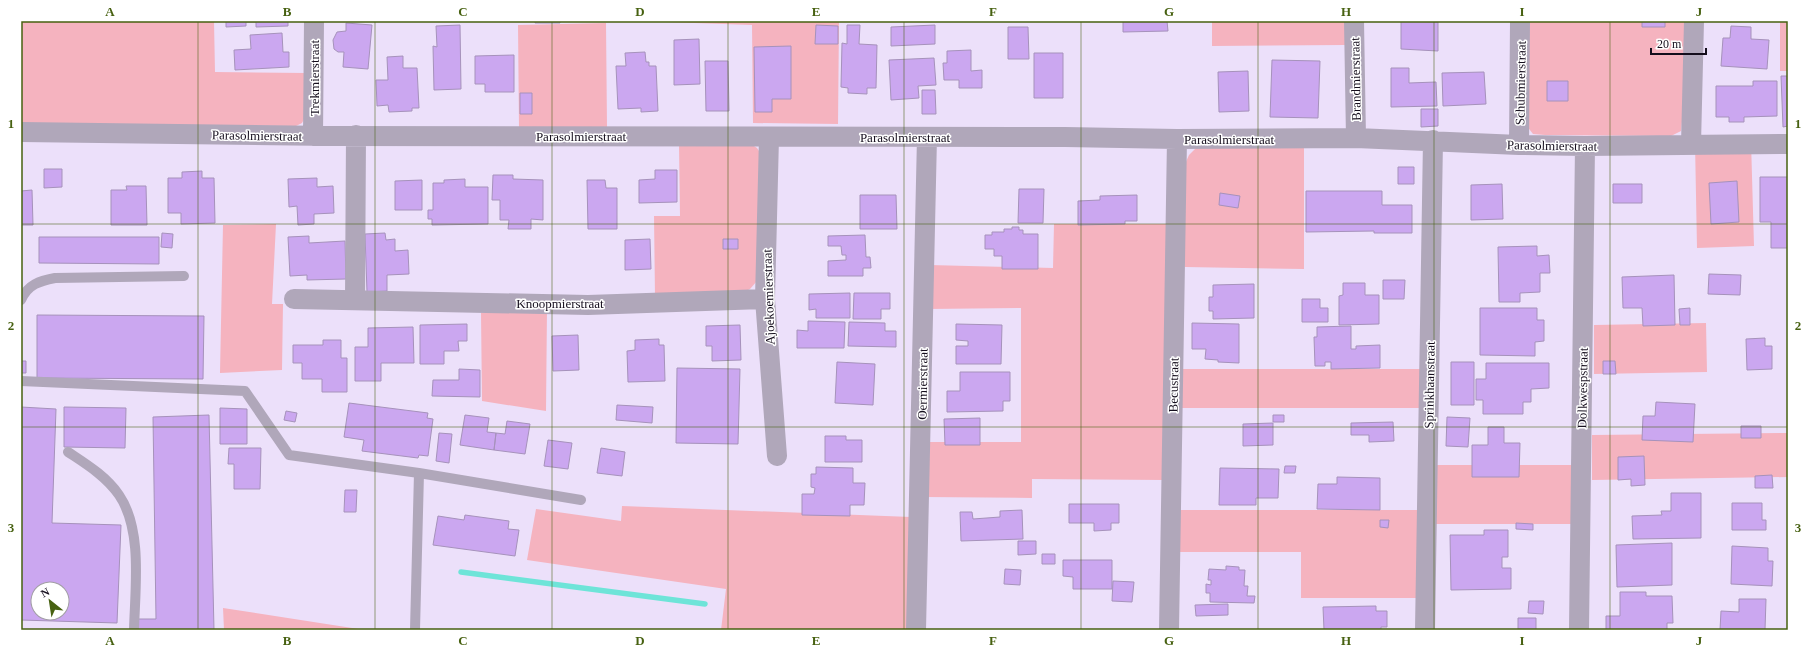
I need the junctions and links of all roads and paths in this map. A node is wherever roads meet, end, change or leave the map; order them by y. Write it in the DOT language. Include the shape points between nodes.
graph roads {
  1 [pos="314,21"];
  2 [pos="1354,21"];
  3 [pos="1520,21"];
  4 [pos="1694,21"];
  5 [pos="21,132"];
  6 [pos="356,135"];
  7 [pos="313,136"];
  8 [pos="769,137"];
  9 [pos="927,138"];
  10 [pos="1356,138"];
  11 [pos="1177,139"];
  12 [pos="1433,140"];
  13 [pos="1691,144"];
  14 [pos="1788,144"];
  15 [pos="1519,145"];
  16 [pos="1585,146"];
  17 [pos="184,276"];
  18 [pos="294,299"];
  19 [pos="765,299"];
  20 [pos="21,300"];
  21 [pos="355,300"];
  22 [pos="21,381"];
  23 [pos="68,452"];
  24 [pos="778,456"];
  25 [pos="419,473"];
  26 [pos="581,500"];
  27 [pos="134,630"];
  28 [pos="415,630"];
  29 [pos="916,630"];
  30 [pos="1169,630"];
  31 [pos="1425,630"];
  32 [pos="1579,630"];
  1 -- 7 [label="street, Trekmierstraat"];
  2 -- 10 [label="street, Brandmierstraat"];
  3 -- 15 [label="street, Schubmierstraat"];
  4 -- 13 [label="street"];
  5 -- 7 [label="street, Parasolmierstraat"];
  6 -- 7 [label="street, Parasolmierstraat"];
  6 -- 8 [label="street, Parasolmierstraat"];
  6 -- 21 [label="street"];
  8 -- 9 [label="street, Parasolmierstraat"];
  8 -- 19 [label="street, Ajoekoemierstraat"];
  9 -- 11 [label="street, Parasolmierstraat"];
  9 -- 29 [label="street, Oermierstraat"];
  10 -- 11 [label="street, Parasolmierstraat"];
  10 -- 12 [label="street, Parasolmierstraat"];
  11 -- 30 [label="street, Becustraat"];
  12 -- 15 [label="street, Parasolmierstraat"];
  12 -- 31 [label="street, Sprinkhaanstraat"];
  13 -- 14 [label="street, Parasolmierstraat"];
  13 -- 16 [label="street, Parasolmierstraat"];
  15 -- 16 [label="street, Parasolmierstraat"];
  16 -- 32 [label="street, Dolkwespstraat"];
  17 -- 20 [label="lane" via="55,278 38,281 28,288"];
  18 -- 21 [label="street, Knoopmierstraat"];
  19 -- 21 [label="street, Knoopmierstraat" via="588,305"];
  19 -- 24 [label="street, Ajoekoemierstraat"];
  22 -- 25 [label="lane" via="245,391 289,455"];
  23 -- 27 [label="lane" via="94,468 119,495 129,516 135,551"];
  25 -- 26 [label="lane"];
  25 -- 28 [label="lane"];
}
